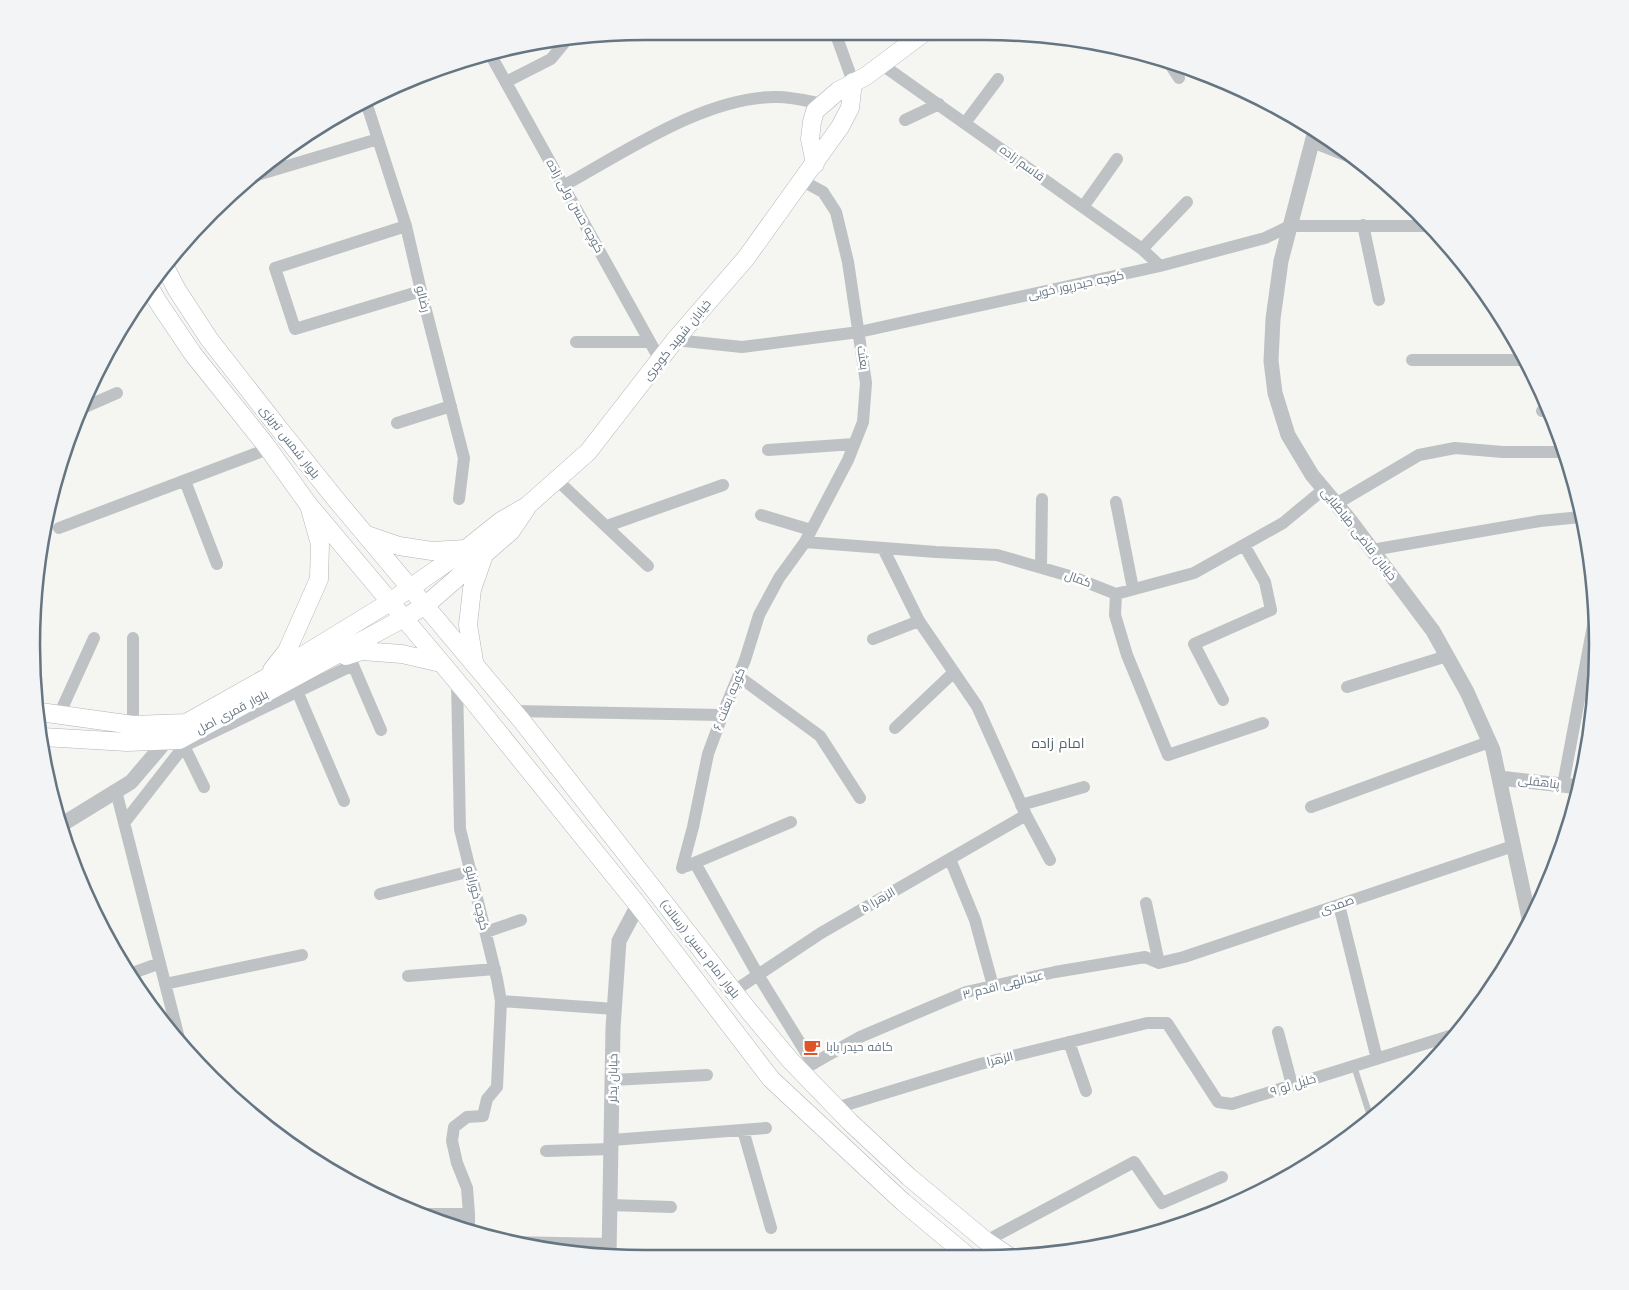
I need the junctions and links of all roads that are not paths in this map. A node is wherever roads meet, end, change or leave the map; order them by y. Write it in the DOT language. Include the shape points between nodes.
graph roads {
  1 [pos="839,40"];
  2 [pos="914,40"];
  3 [pos="561,46"];
  4 [pos="493,60"];
  5 [pos="881,64"];
  6 [pos="1174,71"];
  7 [pos="1179,78"];
  8 [pos="998,79"];
  9 [pos="506,82"];
  10 [pos="853,82"];
  11 [pos="822,104"];
  12 [pos="939,104"];
  13 [pos="368,107"];
  14 [pos="904,120"];
  15 [pos="965,123"];
  16 [pos="1314,138"];
  17 [pos="378,139"];
  18 [pos="1117,159"];
  19 [pos="283,162"];
  20 [pos="815,164"];
  21 [pos="801,180"];
  22 [pos="563,186"];
  23 [pos="1187,202"];
  24 [pos="1083,208"];
  25 [pos="1363,225"];
  26 [pos="406,226"];
  27 [pos="1290,226"];
  28 [pos="1420,226"];
  29 [pos="1142,250"];
  30 [pos="1160,266"];
  31 [pos="168,273"];
  32 [pos="421,291"];
  33 [pos="153,294"];
  34 [pos="1379,300"];
  35 [pos="859,332"];
  36 [pos="675,340"];
  37 [pos="576,342"];
  38 [pos="650,342"];
  39 [pos="660,360"];
  40 [pos="1412,360"];
  41 [pos="1518,360"];
  42 [pos="117,393"];
  43 [pos="89,406"];
  44 [pos="452,406"];
  45 [pos="396,423"];
  46 [pos="854,444"];
  47 [pos="268,449"];
  48 [pos="768,450"];
  49 [pos="1557,452"];
  50 [pos="556,479"];
  51 [pos="185,481"];
  52 [pos="723,485"];
  53 [pos="1324,489"];
  54 [pos="460,499"];
  55 [pos="1042,499"];
  56 [pos="1116,502"];
  57 [pos="308,504"];
  58 [pos="1336,504"];
  59 [pos="528,506"];
  60 [pos="761,515"];
  61 [pos="1575,518"];
  62 [pos="607,526"];
  63 [pos="60,528"];
  64 [pos="811,530"];
  65 [pos="367,535"];
  66 [pos="805,542"];
  67 [pos="1244,545"];
  68 [pos="883,548"];
  69 [pos="466,549"];
  70 [pos="1372,550"];
  71 [pos="484,554"];
  72 [pos="217,564"];
  73 [pos="648,566"];
  74 [pos="1041,567"];
  75 [pos="410,588"];
  76 [pos="1133,589"];
  77 [pos="1116,594"];
  78 [pos="390,602"];
  79 [pos="426,605"];
  80 [pos="404,618"];
  81 [pos="918,621"];
  82 [pos="94,638"];
  83 [pos="133,638"];
  84 [pos="873,639"];
  85 [pos="1447,656"];
  86 [pos="324,662"];
  87 [pos="474,662"];
  88 [pos="441,663"];
  89 [pos="1589,664"];
  90 [pos="954,672"];
  91 [pos="738,676"];
  92 [pos="266,678"];
  93 [pos="457,681"];
  94 [pos="1346,687"];
  95 [pos="297,691"];
  96 [pos="1223,700"];
  97 [pos="514,711"];
  98 [pos="44,713"];
  99 [pos="59,715"];
  100 [pos="722,715"];
  101 [pos="1263,723"];
  102 [pos="132,725"];
  103 [pos="895,728"];
  104 [pos="381,730"];
  105 [pos="47,737"];
  106 [pos="166,741"];
  107 [pos="1489,742"];
  108 [pos="184,746"];
  109 [pos="1499,778"];
  110 [pos="1563,785"];
  111 [pos="1572,786"];
  112 [pos="204,787"];
  113 [pos="1084,788"];
  114 [pos="116,791"];
  115 [pos="860,798"];
  116 [pos="344,801"];
  117 [pos="1311,807"];
  118 [pos="1024,810"];
  119 [pos="67,821"];
  120 [pos="791,822"];
  121 [pos="124,823"];
  122 [pos="1513,846"];
  123 [pos="950,859"];
  124 [pos="1050,860"];
  125 [pos="695,863"];
  126 [pos="470,871"];
  127 [pos="380,894"];
  128 [pos="1146,903"];
  129 [pos="638,905"];
  130 [pos="1339,905"];
  131 [pos="1528,912"];
  132 [pos="522,920"];
  133 [pos="486,932"];
  134 [pos="302,955"];
  135 [pos="160,963"];
  136 [pos="1159,963"];
  137 [pos="495,969"];
  138 [pos="136,972"];
  139 [pos="758,975"];
  140 [pos="408,976"];
  141 [pos="165,984"];
  142 [pos="993,986"];
  143 [pos="734,991"];
  144 [pos="501,1001"];
  145 [pos="615,1009"];
  146 [pos="1167,1023"];
  147 [pos="176,1027"];
  148 [pos="1278,1032"];
  149 [pos="1444,1038"];
  150 [pos="1070,1042"];
  151 [pos="1377,1059"];
  152 [pos="1354,1066"];
  153 [pos="807,1067"];
  154 [pos="707,1075"];
  155 [pos="613,1080"];
  156 [pos="1292,1086"];
  157 [pos="1086,1092"];
  158 [pos="836,1108"];
  159 [pos="1369,1111"];
  160 [pos="766,1128"];
  161 [pos="743,1130"];
  162 [pos="612,1145"];
  163 [pos="546,1151"];
  164 [pos="1222,1177"];
  165 [pos="610,1205"];
  166 [pos="671,1206"];
  167 [pos="440,1214"];
  168 [pos="469,1214"];
  169 [pos="469,1223"];
  170 [pos="771,1228"];
  171 [pos="986,1241"];
  172 [pos="609,1250"];
  173 [pos="952,1250"];
  174 [pos="998,1250"];
  1 -- 10 [label="street"];
  2 -- 5 [label="main road"];
  3 -- 9 [label="street" via="551,59"];
  4 -- 9 [label="street, کوچه حسن ولی زاده"];
  5 -- 10 [label="main road"];
  5 -- 12 [label="street, قاسم زاده"];
  6 -- 7 [label="street"];
  8 -- 15 [label="street"];
  9 -- 22 [label="street, کوچه حسن ولی زاده"];
  10 -- 11 [label="main road"];
  10 -- 20 [label="main road, خیابان شهید کوچری" via="850,108"];
  11 -- 20 [label="main road" via="815,112 810,139"];
  11 -- 22 [label="street" via="776,97 730,103 695,114"];
  12 -- 14 [label="street"];
  12 -- 15 [label="street, قاسم زاده"];
  13 -- 17 [label="street, رضالو"];
  15 -- 24 [label="street, قاسم زاده"];
  16 -- 27 [label="street, خیابان قاضی طباطبایی"];
  17 -- 19 [label="street"];
  17 -- 26 [label="street, رضالو"];
  18 -- 24 [label="street"];
  20 -- 21 [label="main road, خیابان شهید کوچری"];
  21 -- 35 [label="street, بعثت" via="823,192 836,212"];
  21 -- 36 [label="main road, خیابان شهید کوچری" via="746,258"];
  22 -- 38 [label="street, کوچه حسن ولی زاده"];
  23 -- 29 [label="street"];
  24 -- 29 [label="street, قاسم زاده"];
  25 -- 27 [label="street"];
  25 -- 28 [label="street"];
  25 -- 34 [label="street"];
  26 -- 32 [label="street, رضالو"];
  26 -- 32 [label="street" via="275,268 295,328"];
  27 -- 30 [label="street, کوچه حیدرپور خویی" via="1257,240"];
  27 -- 53 [label="street, خیابان قاضی طباطبایی" via="1274,309 1271,361 1275,393 1288,435"];
  29 -- 30 [label="street, قاسم زاده"];
  30 -- 35 [label="street, کوچه حیدرپور خویی"];
  31 -- 65 [label="main road, بلوار شمس تبریزی" via="209,339"];
  32 -- 44 [label="street, رضالو"];
  33 -- 47 [label="main road, بلوار شمس تبریزی" via="193,354"];
  35 -- 36 [label="street, کوچه حیدرپور خویی" via="742,347"];
  35 -- 46 [label="street, بعثت" via="866,383 863,422"];
  36 -- 39 [label="main road, خیابان شهید کوچری"];
  37 -- 38 [label="street"];
  38 -- 39 [label="street, کوچه حسن ولی زاده"];
  39 -- 50 [label="main road, خیابان شهید کوچری" via="588,452"];
  40 -- 41 [label="street"];
  42 -- 43 [label="street"];
  44 -- 45 [label="street"];
  44 -- 54 [label="street, رضالو" via="464,458"];
  46 -- 48 [label="street"];
  46 -- 64 [label="street, بعثت"];
  47 -- 51 [label="street"];
  47 -- 57 [label="main road, بلوار شمس تبریزی"];
  49 -- 58 [label="street" via="1455,448 1419,455"];
  50 -- 59 [label="main road, خیابان شهید کوچری"];
  50 -- 62 [label="street"];
  51 -- 63 [label="street"];
  51 -- 72 [label="street"];
  52 -- 62 [label="street"];
  53 -- 58 [label="street, خیابان قاضی طباطبایی"];
  53 -- 67 [label="street" via="1283,523"];
  55 -- 74 [label="street"];
  56 -- 76 [label="street"];
  57 -- 78 [label="main road, بلوار شمس تبریزی"];
  57 -- 92 [label="main road" via="320,544 319,579 286,652"];
  58 -- 70 [label="street, خیابان قاضی طباطبایی"];
  59 -- 69 [label="main road, خیابان شهید کوچری" via="501,521"];
  59 -- 71 [label="main road, خیابان شهید کوچری" via="511,531"];
  60 -- 64 [label="street"];
  61 -- 70 [label="street"];
  62 -- 73 [label="street"];
  64 -- 66 [label="street, بعثت"];
  65 -- 69 [label="main road" via="399,546 432,550"];
  65 -- 75 [label="main road, بلوار شمس تبریزی"];
  66 -- 68 [label="street, کمال"];
  66 -- 91 [label="street, کوچه بعثت ۶" via="779,578 759,616"];
  67 -- 76 [label="street" via="1194,573"];
  67 -- 96 [label="street" via="1265,582 1272,610 1194,644"];
  68 -- 74 [label="street, کمال" via="998,555"];
  68 -- 81 [label="street"];
  69 -- 75 [label="main road, خیابان شهید کوچری"];
  70 -- 85 [label="street, خیابان قاضی طباطبایی" via="1433,631"];
  71 -- 79 [label="main road, خیابان شهید کوچری"];
  71 -- 87 [label="main road" via="472,589 468,626"];
  74 -- 77 [label="street, کمال"];
  75 -- 78 [label="main road, خیابان شهید کوچری"];
  75 -- 79 [label="main road, بلوار شمس تبریزی"];
  76 -- 77 [label="street"];
  77 -- 101 [label="street" via="1115,615 1127,655 1168,755"];
  78 -- 80 [label="main road, بلوار شمس تبریزی"];
  78 -- 92 [label="main road, بلوار قمری اصل"];
  79 -- 80 [label="main road, خیابان شهید کوچری"];
  79 -- 87 [label="main road, بلوار امام حسین (رسالت)"];
  80 -- 86 [label="main road, بلوار قمری اصل"];
  80 -- 88 [label="main road, بلوار امام حسین (رسالت)"];
  81 -- 84 [label="street"];
  81 -- 90 [label="street"];
  82 -- 99 [label="street"];
  83 -- 102 [label="street"];
  85 -- 94 [label="street"];
  85 -- 107 [label="street, خیابان قاضی طباطبایی"];
  86 -- 88 [label="main road" via="362,652 402,654"];
  86 -- 106 [label="main road, بلوار قمری اصل" via="179,740"];
  87 -- 97 [label="main road, بلوار امام حسین (رسالت)"];
  88 -- 93 [label="main road, بلوار امام حسین (رسالت)"];
  89 -- 110 [label="street"];
  90 -- 103 [label="street"];
  90 -- 118 [label="street" via="977,706"];
  91 -- 100 [label="street, کوچه بعثت ۶"];
  91 -- 115 [label="street" via="820,736"];
  92 -- 102 [label="main road, بلوار قمری اصل" via="186,723"];
  93 -- 126 [label="street, کوچه خورابلو" via="460,829"];
  93 -- 129 [label="main road, بلوار امام حسین (رسالت)"];
  95 -- 104 [label="street" via="353,664"];
  95 -- 108 [label="street"];
  95 -- 116 [label="street"];
  97 -- 100 [label="street"];
  97 -- 143 [label="main road, بلوار امام حسین (رسالت)"];
  98 -- 99 [label="main road, بلوار قمری اصل"];
  99 -- 102 [label="main road, بلوار قمری اصل"];
  100 -- 125 [label="street, کوچه بعثت ۶" via="708,754 682,868"];
  105 -- 106 [label="main road, بلوار قمری اصل"];
  106 -- 114 [label="street" via="131,782"];
  107 -- 109 [label="street, خیابان قاضی طباطبایی"];
  107 -- 117 [label="street"];
  108 -- 112 [label="street"];
  108 -- 121 [label="street"];
  109 -- 110 [label="street, پناهقلی"];
  109 -- 122 [label="street, خیابان قاضی طباطبایی"];
  110 -- 111 [label="street, پناهقلی"];
  113 -- 118 [label="street, الزهرا ۵"];
  114 -- 119 [label="street"];
  114 -- 121 [label="street"];
  118 -- 123 [label="street, الزهرا ۵"];
  118 -- 124 [label="street"];
  120 -- 125 [label="street"];
  121 -- 135 [label="street"];
  122 -- 130 [label="street, صمدی"];
  122 -- 131 [label="street, خیابان قاضی طباطبایی"];
  123 -- 139 [label="street, الزهرا ۵" via="821,933"];
  123 -- 142 [label="street" via="975,920"];
  125 -- 139 [label="street"];
  126 -- 127 [label="street"];
  126 -- 133 [label="street, کوچه خورابلو"];
  128 -- 136 [label="street"];
  129 -- 145 [label="street, خیابان یدلر" via="619,941"];
  129 -- 173 [label="main road, بلوار امام حسین (رسالت)" via="771,1079"];
  130 -- 136 [label="street, صمدی"];
  130 -- 151 [label="street"];
  132 -- 133 [label="street"];
  133 -- 137 [label="street, کوچه خورابلو"];
  134 -- 141 [label="street"];
  135 -- 138 [label="street"];
  135 -- 141 [label="street"];
  136 -- 142 [label="street, عبدالهی اقدم ۳" via="1145,957"];
  137 -- 140 [label="street"];
  137 -- 144 [label="street, کوچه خورابلو"];
  139 -- 143 [label="street, الزهرا ۵"];
  139 -- 153 [label="street"];
  141 -- 147 [label="street"];
  142 -- 153 [label="street, عبدالهی اقدم ۳" via="966,992 860,1037"];
  143 -- 153 [label="main road, بلوار امام حسین (رسالت)"];
  144 -- 145 [label="street"];
  144 -- 168 [label="street, کوچه خورابلو" via="497,1087 487,1098 483,1116 467,1116 454,1127 452,1141 467,1188"];
  145 -- 155 [label="street, خیابان یدلر"];
  146 -- 150 [label="street, الزهرا" via="1147,1023"];
  146 -- 156 [label="street, خلیل لو ۹" via="1218,1102 1232,1104"];
  148 -- 156 [label="street"];
  149 -- 151 [label="street, خلیل لو ۹"];
  150 -- 157 [label="street"];
  150 -- 158 [label="street, الزهرا" via="980,1064"];
  151 -- 152 [label="street, خلیل لو ۹"];
  152 -- 156 [label="street, خلیل لو ۹"];
  152 -- 159 [label="lane"];
  153 -- 158 [label="main road, بلوار امام حسین (رسالت)"];
  154 -- 155 [label="street"];
  155 -- 162 [label="street, خیابان یدلر"];
  158 -- 171 [label="main road, بلوار امام حسین (رسالت)" via="909,1177"];
  160 -- 161 [label="street"];
  161 -- 162 [label="street"];
  161 -- 170 [label="street"];
  162 -- 163 [label="street"];
  162 -- 165 [label="street, خیابان یدلر"];
  164 -- 171 [label="street" via="1162,1203 1134,1162"];
  165 -- 166 [label="street"];
  165 -- 172 [label="street, خیابان یدلر"];
  167 -- 168 [label="street"];
  168 -- 169 [label="street"];
  171 -- 174 [label="main road, بلوار امام حسین (رسالت)"];
}
